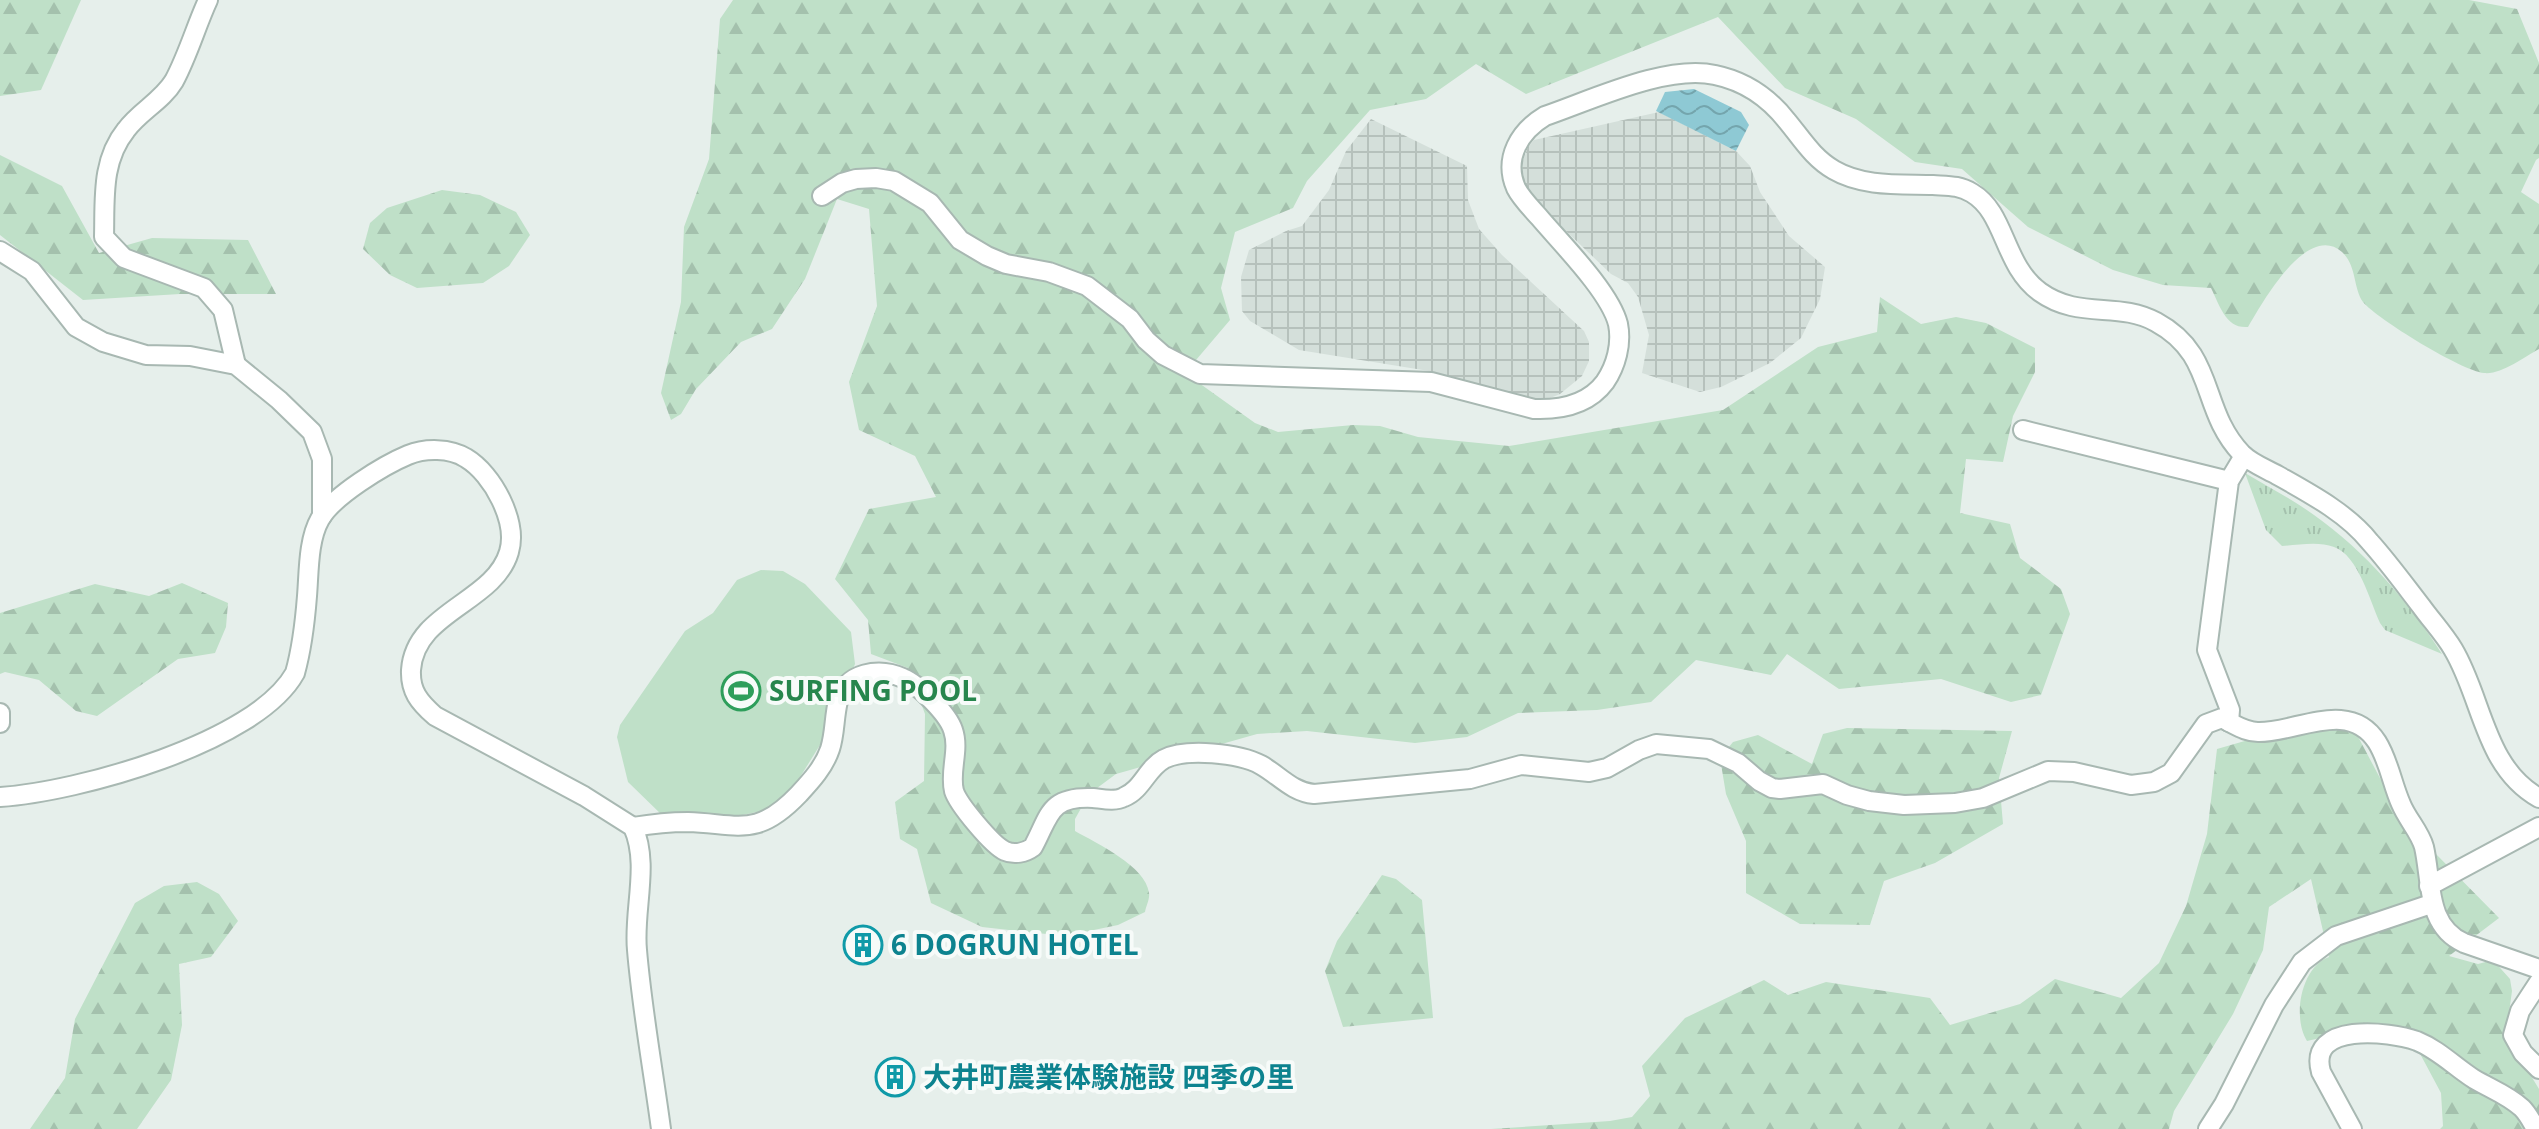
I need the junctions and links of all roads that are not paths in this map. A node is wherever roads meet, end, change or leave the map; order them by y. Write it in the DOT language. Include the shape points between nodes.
graph roads {
  1 [pos="208,0"];
  2 [pos="822,196"];
  3 [pos="0,251"];
  4 [pos="236,365"];
  5 [pos="2023,430"];
  6 [pos="2244,456"];
  7 [pos="2229,481"];
  8 [pos="322,516"];
  9 [pos="0,713"];
  10 [pos="2229,722"];
  11 [pos="0,723"];
  12 [pos="1,791"];
  13 [pos="2539,798"];
  14 [pos="633,827"];
  15 [pos="2539,827"];
  16 [pos="2430,895"];
  17 [pos="2539,969"];
  18 [pos="2539,982"];
  19 [pos="2539,1069"];
  20 [pos="661,1129"];
  21 [pos="2208,1129"];
  22 [pos="2352,1129"];
  23 [pos="2536,1129"];
  1 -- 4 [label="street" via="173,81 126,129 111,154 104,237 124,258 204,288 223,310"];
  2 -- 6 [label="street" via="856,179 894,181 930,203 960,240 1006,264 1087,286 1130,319 1163,355 1200,374 1431,382 1550,410 1582,402 1603,385 1615,362 1618,323 1606,298 1516,187 1513,158 1521,137 1545,116 1666,75 1716,75 1760,94 1820,161 1852,179 1956,185 1975,194 1995,219 2022,274 2057,302 2074,309 2138,314 2175,334 2200,365 2216,416"];
  3 -- 4 [label="street" via="32,271 76,327 103,342 146,355"];
  4 -- 8 [label="street" via="312,432 322,459"];
  5 -- 7 [label="street"];
  6 -- 7 [label="street"];
  6 -- 13 [label="street" via="2343,516 2368,538 2451,645 2506,770"];
  7 -- 10 [label="street" via="2207,650 2230,710"];
  8 -- 12 [label="street" via="310,564 299,661 279,697 240,724 162,759 47,790"];
  8 -- 14 [label="street" via="364,479 417,452 445,451 476,466 510,522 509,554 495,576 428,633 412,663 415,696 435,716"];
  9 -- 11 [label="street"];
  10 -- 14 [label="street" via="2222,718 2206,724 2171,773 2154,782 2131,785 2048,771 1983,798 1955,803 1869,801 1823,784 1772,788 1728,757 1690,746 1648,746 1589,772 1521,765 1470,779 1314,794 1295,789 1250,760 1191,754 1159,763 1124,797 1062,803 1049,814 1033,847 1016,853 995,844 956,797 954,731 945,716 912,682 879,671 845,686 826,759 779,812 736,828 685,822"];
  10 -- 16 [label="street" via="2259,733 2332,719 2364,728 2376,740 2423,845"];
  14 -- 20 [label="street" via="639,871 636,946"];
  15 -- 16 [label="street"];
  16 -- 17 [label="street" via="2453,938"];
  16 -- 21 [label="street" via="2336,936 2302,962"];
  18 -- 19 [label="street" via="2520,1011 2513,1035"];
  22 -- 23 [label="street" via="2319,1063 2330,1040 2347,1034 2387,1034 2418,1042 2504,1094 2525,1111"];
}
